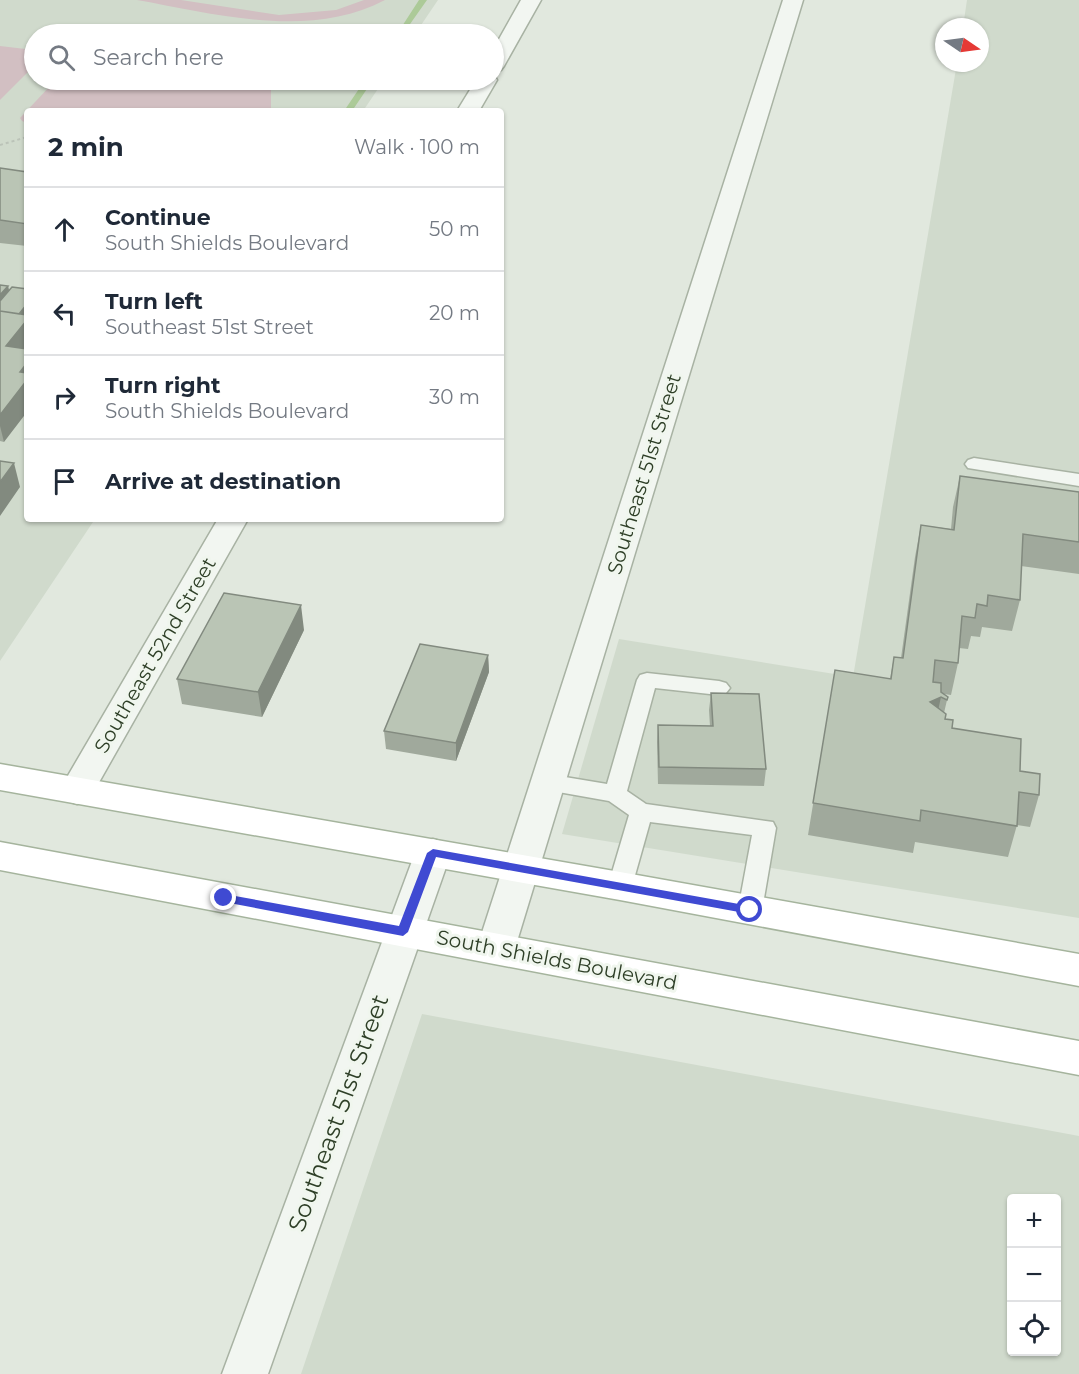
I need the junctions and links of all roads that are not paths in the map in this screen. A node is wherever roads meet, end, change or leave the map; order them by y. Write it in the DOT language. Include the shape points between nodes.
graph roads {
  1 [pos="531,0"];
  2 [pos="793,0"];
  3 [pos="504,48"];
  4 [pos="480,90"];
  5 [pos="470,108"];
  6 [pos="974,464"];
  7 [pos="1079,480"];
  8 [pos="231,522"];
  9 [pos="719,688"];
  10 [pos="0,777"];
  11 [pos="547,782"];
  12 [pos="77,791"];
  13 [pos="615,794"];
  14 [pos="641,812"];
  15 [pos="433,853"];
  16 [pos="0,856"];
  17 [pos="520,868"];
  18 [pos="620,886"];
  19 [pos="750,910"];
  20 [pos="403,932"];
  21 [pos="496,948"];
  22 [pos="1079,970"];
  23 [pos="1079,1058"];
  24 [pos="245,1374"];
  1 -- 3 [label="street"];
  2 -- 11 [label="street, Southeast 51st Street"];
  4 -- 5 [label="street"];
  6 -- 7 [label="lane"];
  8 -- 12 [label="street, Southeast 52nd Street"];
  9 -- 13 [label="lane" via="647,680"];
  10 -- 12 [label="main road"];
  11 -- 13 [label="lane"];
  11 -- 17 [label="street, Southeast 51st Street"];
  12 -- 15 [label="main road"];
  13 -- 14 [label="lane"];
  14 -- 18 [label="lane"];
  14 -- 19 [label="lane" via="765,828"];
  15 -- 17 [label="main road"];
  15 -- 20 [label="street, Southeast 51st Street"];
  16 -- 20 [label="main road, South Shields Boulevard"];
  17 -- 18 [label="main road"];
  17 -- 21 [label="street, Southeast 51st Street"];
  18 -- 19 [label="main road"];
  19 -- 22 [label="main road"];
  20 -- 21 [label="main road, South Shields Boulevard"];
  20 -- 24 [label="street, Southeast 51st Street"];
  21 -- 23 [label="main road, South Shields Boulevard"];
}
